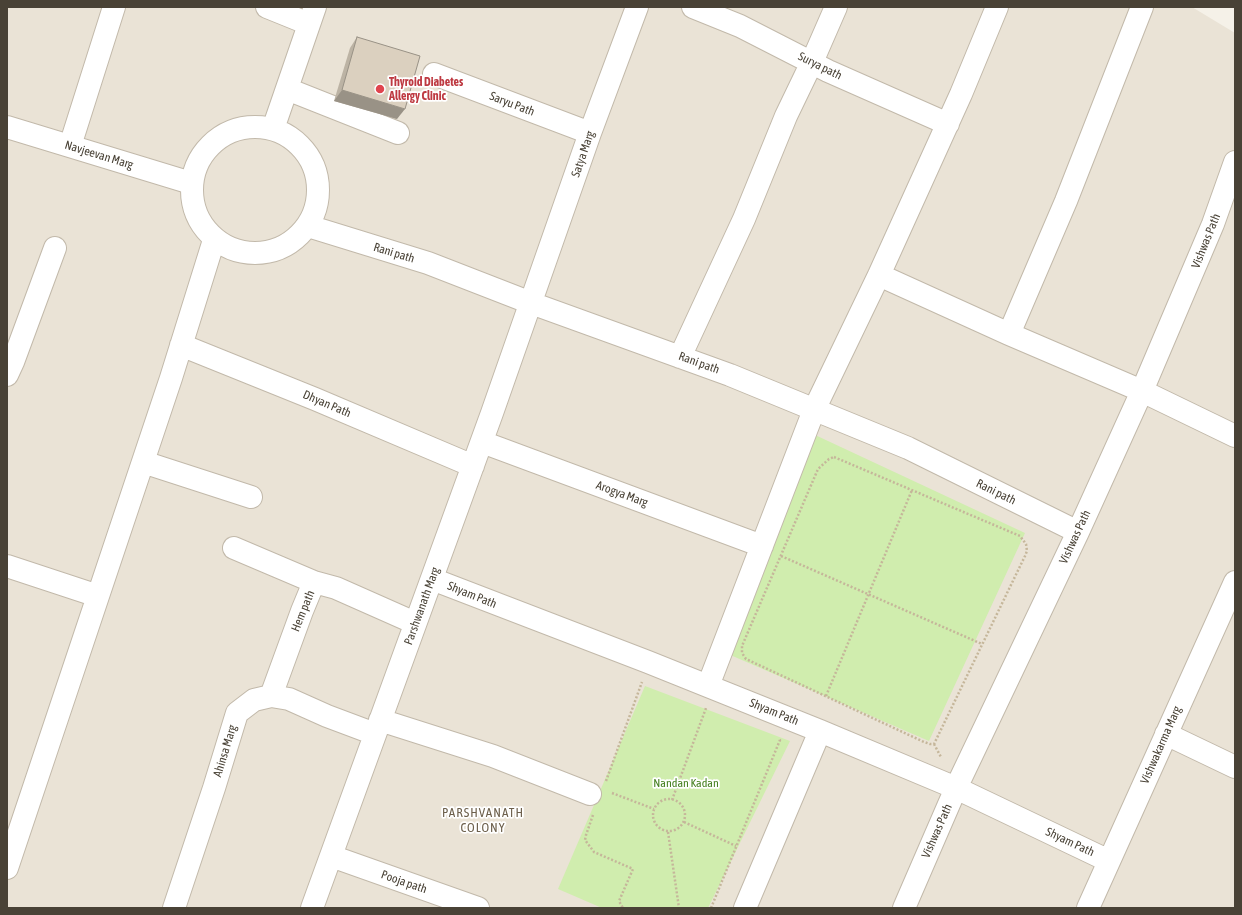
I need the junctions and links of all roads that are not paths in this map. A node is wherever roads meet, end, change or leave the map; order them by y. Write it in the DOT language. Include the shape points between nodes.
graph roads {
  1 [pos="114,7"];
  2 [pos="267,7"];
  3 [pos="638,7"];
  4 [pos="693,7"];
  5 [pos="836,7"];
  6 [pos="998,7"];
  7 [pos="1142,7"];
  8 [pos="312,15"];
  9 [pos="812,62"];
  10 [pos="434,74"];
  11 [pos="286,88"];
  12 [pos="948,124"];
  13 [pos="7,127"];
  14 [pos="273,129"];
  15 [pos="398,133"];
  16 [pos="590,134"];
  17 [pos="70,146"];
  18 [pos="1235,162"];
  19 [pos="191,183"];
  20 [pos="308,226"];
  21 [pos="214,240"];
  22 [pos="55,248"];
  23 [pos="879,275"];
  24 [pos="531,303"];
  25 [pos="1009,334"];
  26 [pos="181,346"];
  27 [pos="680,356"];
  28 [pos="7,375"];
  29 [pos="1142,391"];
  30 [pos="814,410"];
  31 [pos="1235,436"];
  32 [pos="482,442"];
  33 [pos="143,462"];
  34 [pos="473,466"];
  35 [pos="251,497"];
  36 [pos="1078,532"];
  37 [pos="762,546"];
  38 [pos="234,548"];
  39 [pos="7,566"];
  40 [pos="432,579"];
  41 [pos="314,582"];
  42 [pos="1235,582"];
  43 [pos="98,596"];
  44 [pos="1230,604"];
  45 [pos="415,623"];
  46 [pos="704,695"];
  47 [pos="271,696"];
  48 [pos="377,727"];
  49 [pos="820,731"];
  50 [pos="1166,734"];
  51 [pos="1235,767"];
  52 [pos="956,788"];
  53 [pos="600,794"];
  54 [pos="331,856"];
  55 [pos="1109,861"];
  56 [pos="7,868"];
  57 [pos="174,908"];
  58 [pos="312,908"];
  59 [pos="478,908"];
  60 [pos="745,908"];
  61 [pos="904,908"];
  62 [pos="1088,908"];
  1 -- 17 [label="street"];
  2 -- 8 [label="street"];
  3 -- 16 [label="street, Satya Marg"];
  4 -- 9 [label="street, Surya path" via="740,26"];
  5 -- 9 [label="street"];
  6 -- 12 [label="street"];
  7 -- 25 [label="street" via="1066,200"];
  8 -- 11 [label="street"];
  9 -- 12 [label="street, Surya path"];
  9 -- 27 [label="street" via="786,116 744,219"];
  10 -- 16 [label="street, Saryu Path"];
  11 -- 14 [label="street"];
  11 -- 15 [label="street"];
  12 -- 23 [label="street"];
  13 -- 17 [label="street, Navjeevan Marg"];
  14 -- 19 [label="street" via="254,126 236,129 219,137 205,149 196,165"];
  14 -- 20 [label="street" via="302,147 317,177 319,194"];
  16 -- 24 [label="street, Satya Marg"];
  17 -- 19 [label="street, Navjeevan Marg"];
  18 -- 29 [label="street, Vishwas Path" via="1213,224"];
  19 -- 21 [label="street" via="192,204 201,224"];
  20 -- 21 [label="street" via="296,239 281,249 264,253 246,254"];
  20 -- 24 [label="street, Rani path" via="428,263"];
  21 -- 26 [label="street"];
  22 -- 28 [label="street"];
  23 -- 25 [label="street"];
  23 -- 30 [label="street"];
  24 -- 27 [label="street, Rani path"];
  24 -- 32 [label="street, Parshwanath Marg"];
  25 -- 29 [label="street"];
  26 -- 33 [label="street"];
  26 -- 34 [label="street, Dhyan Path"];
  27 -- 30 [label="street, Rani path"];
  29 -- 31 [label="street"];
  29 -- 36 [label="street, Vishwas Path"];
  30 -- 36 [label="street, Rani path" via="908,448"];
  30 -- 37 [label="street"];
  32 -- 34 [label="street, Parshwanath Marg"];
  32 -- 37 [label="street, Arogya Marg"];
  33 -- 35 [label="street"];
  33 -- 43 [label="street"];
  34 -- 40 [label="street, Parshwanath Marg"];
  36 -- 52 [label="street, Vishwas Path"];
  37 -- 46 [label="street"];
  38 -- 41 [label="street"];
  39 -- 43 [label="street"];
  40 -- 45 [label="street, Parshwanath Marg"];
  40 -- 46 [label="street, Shyam Path"];
  41 -- 45 [label="street, Hem path" via="336,588"];
  41 -- 47 [label="street, Hem path"];
  42 -- 44 [label="street, Vishwakarma Marg"];
  43 -- 56 [label="street"];
  44 -- 50 [label="street, Vishwakarma Marg"];
  45 -- 48 [label="street, Parshwanath Marg"];
  46 -- 49 [label="street, Shyam Path"];
  47 -- 48 [label="street, Ahinsa Marg" via="289,699 327,716"];
  47 -- 57 [label="street, Ahinsa Marg" via="254,700 237,713"];
  48 -- 53 [label="street, Ahinsa Marg" via="493,756"];
  48 -- 54 [label="street, Parshwanath Marg"];
  49 -- 52 [label="street, Shyam Path"];
  49 -- 60 [label="street"];
  50 -- 51 [label="street"];
  50 -- 55 [label="street, Vishwakarma Marg"];
  52 -- 55 [label="street, Shyam Path"];
  52 -- 61 [label="street, Vishwas Path"];
  54 -- 58 [label="street, Parshwanath Marg"];
  54 -- 59 [label="street, Pooja path"];
  55 -- 62 [label="street, Vishwakarma Marg"];
}
